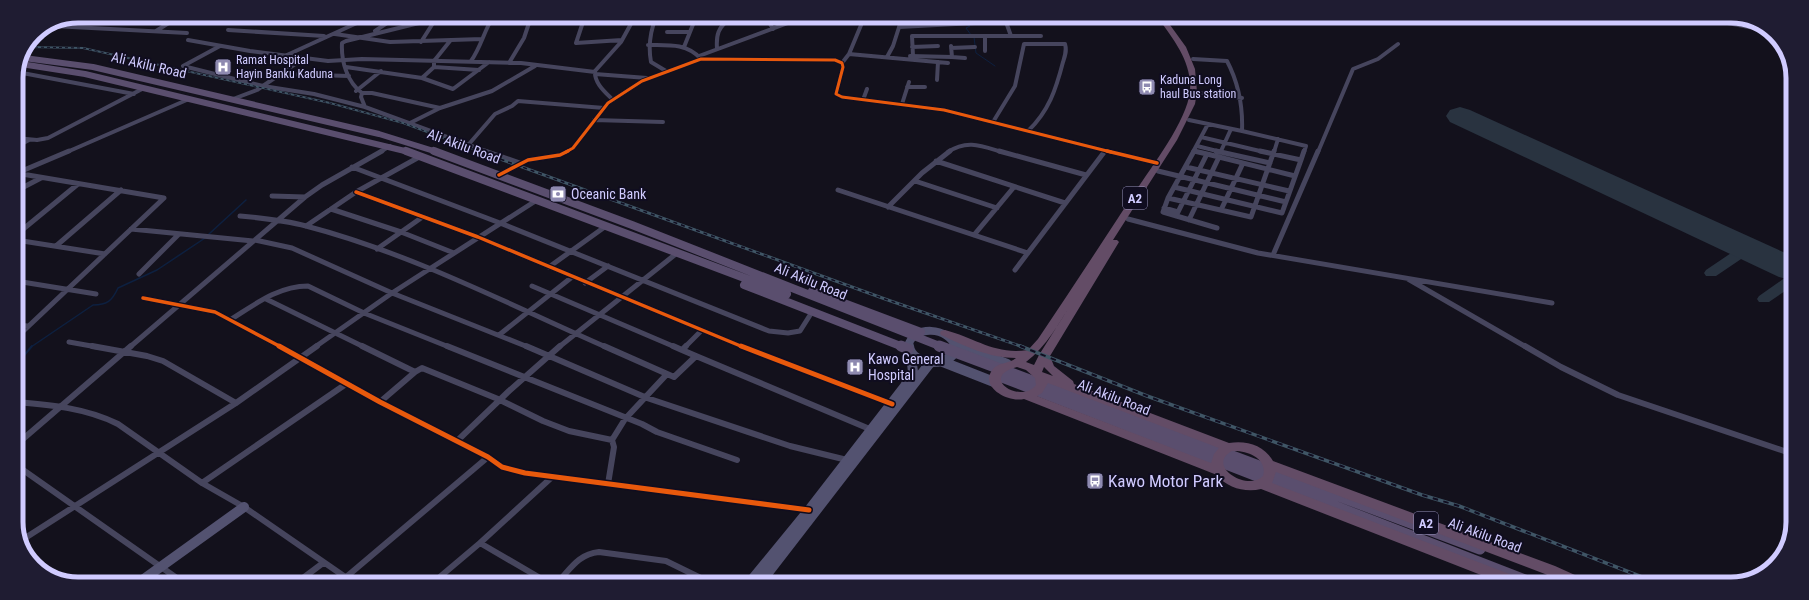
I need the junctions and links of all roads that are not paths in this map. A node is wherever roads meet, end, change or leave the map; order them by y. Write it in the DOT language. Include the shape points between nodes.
graph roads {
  1 [pos="168,23"];
  2 [pos="358,23"];
  3 [pos="388,23"];
  4 [pos="422,23"];
  5 [pos="433,23"];
  6 [pos="489,23"];
  7 [pos="529,23"];
  8 [pos="583,23"];
  9 [pos="632,23"];
  10 [pos="654,23"];
  11 [pos="694,23"];
  12 [pos="724,23"];
  13 [pos="770,23"];
  14 [pos="788,23"];
  15 [pos="862,23"];
  16 [pos="900,23"];
  17 [pos="994,23"];
  18 [pos="1006,23"];
  19 [pos="1165,23"];
  20 [pos="1168,23"];
  21 [pos="1727,23"];
  22 [pos="59,26"];
  23 [pos="899,27"];
  24 [pos="1754,28"];
  25 [pos="773,29"];
  26 [pos="228,30"];
  27 [pos="155,31"];
  28 [pos="667,32"];
  29 [pos="690,32"];
  30 [pos="187,33"];
  31 [pos="335,34"];
  32 [pos="372,34"];
  33 [pos="324,36"];
  34 [pos="1011,36"];
  35 [pos="1041,36"];
  36 [pos="985,37"];
  37 [pos="354,38"];
  38 [pos="482,39"];
  39 [pos="188,40"];
  40 [pos="622,40"];
  41 [pos="450,41"];
  42 [pos="422,42"];
  43 [pos="1398,44"];
  44 [pos="648,45"];
  45 [pos="221,46"];
  46 [pos="684,46"];
  47 [pos="938,46"];
  48 [pos="975,47"];
  49 [pos="912,48"];
  50 [pos="717,49"];
  51 [pos="985,51"];
  52 [pos="849,54"];
  53 [pos="287,55"];
  54 [pos="913,56"];
  55 [pos="887,57"];
  56 [pos="952,57"];
  57 [pos="27,58"];
  58 [pos="304,58"];
  59 [pos="700,58"];
  60 [pos="966,58"];
  61 [pos="1193,59"];
  62 [pos="344,60"];
  63 [pos="434,61"];
  64 [pos="472,61"];
  65 [pos="489,62"];
  66 [pos="938,62"];
  67 [pos="509,63"];
  68 [pos="842,63"];
  69 [pos="948,63"];
  70 [pos="25,65"];
  71 [pos="535,66"];
  72 [pos="346,67"];
  73 [pos="434,67"];
  74 [pos="479,70"];
  75 [pos="666,70"];
  76 [pos="382,71"];
  77 [pos="23,73"];
  78 [pos="595,73"];
  79 [pos="282,74"];
  80 [pos="349,76"];
  81 [pos="422,78"];
  82 [pos="647,78"];
  83 [pos="937,80"];
  84 [pos="909,82"];
  85 [pos="263,86"];
  86 [pos="907,87"];
  87 [pos="925,87"];
  88 [pos="144,88"];
  89 [pos="867,89"];
  90 [pos="356,91"];
  91 [pos="362,93"];
  92 [pos="1199,93"];
  93 [pos="134,94"];
  94 [pos="1242,98"];
  95 [pos="190,99"];
  96 [pos="233,99"];
  97 [pos="612,100"];
  98 [pos="863,100"];
  99 [pos="902,104"];
  100 [pos="365,107"];
  101 [pos="440,108"];
  102 [pos="604,108"];
  103 [pos="292,113"];
  104 [pos="280,120"];
  105 [pos="594,120"];
  106 [pos="1189,120"];
  107 [pos="663,122"];
  108 [pos="993,122"];
  109 [pos="410,123"];
  110 [pos="1208,124"];
  111 [pos="1231,129"];
  112 [pos="1028,131"];
  113 [pos="1242,131"];
  114 [pos="1202,137"];
  115 [pos="23,139"];
  116 [pos="30,140"];
  117 [pos="1278,140"];
  118 [pos="1225,142"];
  119 [pos="23,144"];
  120 [pos="469,144"];
  121 [pos="391,146"];
  122 [pos="1197,146"];
  123 [pos="1252,148"];
  124 [pos="1105,150"];
  125 [pos="1194,151"];
  126 [pos="1221,152"];
  127 [pos="1272,153"];
  128 [pos="1207,154"];
  129 [pos="423,155"];
  130 [pos="1241,156"];
  131 [pos="1219,157"];
  132 [pos="1248,158"];
  133 [pos="1301,160"];
  134 [pos="936,161"];
  135 [pos="1241,162"];
  136 [pos="520,163"];
  137 [pos="1270,163"];
  138 [pos="352,167"];
  139 [pos="1157,167"];
  140 [pos="1186,167"];
  141 [pos="1268,169"];
  142 [pos="23,170"];
  143 [pos="1198,170"];
  144 [pos="1211,173"];
  145 [pos="23,174"];
  146 [pos="499,175"];
  147 [pos="1086,175"];
  148 [pos="1295,176"];
  149 [pos="1180,177"];
  150 [pos="41,178"];
  151 [pos="382,178"];
  152 [pos="1235,179"];
  153 [pos="1193,180"];
  154 [pos="915,181"];
  155 [pos="1205,183"];
  156 [pos="78,184"];
  157 [pos="1263,185"];
  158 [pos="23,187"];
  159 [pos="1014,187"];
  160 [pos="1174,187"];
  161 [pos="1231,189"];
  162 [pos="121,190"];
  163 [pos="838,190"];
  164 [pos="1187,190"];
  165 [pos="1289,191"];
  166 [pos="356,192"];
  167 [pos="1200,194"];
  168 [pos="272,196"];
  169 [pos="1258,196"];
  170 [pos="305,197"];
  171 [pos="1168,198"];
  172 [pos="537,200"];
  173 [pos="1226,200"];
  174 [pos="1183,202"];
  175 [pos="1286,202"];
  176 [pos="1065,203"];
  177 [pos="1196,204"];
  178 [pos="888,207"];
  179 [pos="1255,207"];
  180 [pos="997,208"];
  181 [pos="331,209"];
  182 [pos="1221,210"];
  183 [pos="1177,214"];
  184 [pos="240,216"];
  185 [pos="421,218"];
  186 [pos="1128,219"];
  187 [pos="277,220"];
  188 [pos="1188,220"];
  189 [pos="500,223"];
  190 [pos="306,226"];
  191 [pos="606,226"];
  192 [pos="24,228"];
  193 [pos="1217,228"];
  194 [pos="131,229"];
  195 [pos="401,232"];
  196 [pos="179,234"];
  197 [pos="974,235"];
  198 [pos="478,237"];
  199 [pos="254,240"];
  200 [pos="23,241"];
  201 [pos="56,246"];
  202 [pos="377,249"];
  203 [pos="571,252"];
  204 [pos="454,253"];
  205 [pos="677,253"];
  206 [pos="1028,253"];
  207 [pos="105,254"];
  208 [pos="1273,255"];
  209 [pos="702,258"];
  210 [pos="608,266"];
  211 [pos="549,267"];
  212 [pos="429,269"];
  213 [pos="1015,270"];
  214 [pos="139,274"];
  215 [pos="572,277"];
  216 [pos="1404,277"];
  217 [pos="642,280"];
  218 [pos="23,282"];
  219 [pos="585,283"];
  220 [pos="532,286"];
  221 [pos="68,290"];
  222 [pos="392,293"];
  223 [pos="96,294"];
  224 [pos="550,294"];
  225 [pos="619,297"];
  226 [pos="143,298"];
  227 [pos="266,299"];
  228 [pos="1552,303"];
  229 [pos="181,304"];
  230 [pos="527,312"];
  231 [pos="812,312"];
  232 [pos="364,313"];
  233 [pos="598,315"];
  234 [pos="230,320"];
  235 [pos="23,326"];
  236 [pos="28,326"];
  237 [pos="23,331"];
  238 [pos="701,331"];
  239 [pos="921,332"];
  240 [pos="336,333"];
  241 [pos="945,333"];
  242 [pos="574,334"];
  243 [pos="499,335"];
  244 [pos="69,342"];
  245 [pos="956,344"];
  246 [pos="682,350"];
  247 [pos="124,352"];
  248 [pos="910,352"];
  249 [pos="1032,352"];
  250 [pos="549,356"];
  251 [pos="696,356"];
  252 [pos="1044,356"];
  253 [pos="301,358"];
  254 [pos="943,362"];
  255 [pos="930,363"];
  256 [pos="1012,364"];
  257 [pos="954,366"];
  258 [pos="416,372"];
  259 [pos="1039,373"];
  260 [pos="667,374"];
  261 [pos="523,377"];
  262 [pos="916,382"];
  263 [pos="994,382"];
  264 [pos="346,384"];
  265 [pos="1078,391"];
  266 [pos="1026,396"];
  267 [pos="646,398"];
  268 [pos="498,399"];
  269 [pos="380,402"];
  270 [pos="23,403"];
  271 [pos="236,403"];
  272 [pos="892,404"];
  273 [pos="63,406"];
  274 [pos="625,419"];
  275 [pos="872,430"];
  276 [pos="23,439"];
  277 [pos="612,440"];
  278 [pos="457,441"];
  279 [pos="1228,447"];
  280 [pos="160,452"];
  281 [pos="1786,452"];
  282 [pos="488,457"];
  283 [pos="737,460"];
  284 [pos="848,460"];
  285 [pos="23,470"];
  286 [pos="1221,472"];
  287 [pos="1274,474"];
  288 [pos="552,477"];
  289 [pos="202,483"];
  290 [pos="608,484"];
  291 [pos="1261,484"];
  292 [pos="76,506"];
  293 [pos="244,507"];
  294 [pos="809,510"];
  295 [pos="26,538"];
  296 [pos="480,543"];
  297 [pos="322,562"];
  298 [pos="160,567"];
  299 [pos="146,577"];
  300 [pos="175,577"];
  301 [pos="304,577"];
  302 [pos="345,577"];
  303 [pos="350,577"];
  304 [pos="440,577"];
  305 [pos="538,577"];
  306 [pos="562,577"];
  307 [pos="699,577"];
  308 [pos="754,577"];
  309 [pos="765,577"];
  310 [pos="1502,577"];
  311 [pos="1518,577"];
  312 [pos="1554,577"];
  313 [pos="1566,577"];
  1 -- 27 [label="street"];
  2 -- 31 [label="street"];
  3 -- 32 [label="street"];
  4 -- 32 [label="street"];
  5 -- 42 [label="street"];
  6 -- 38 [label="street"];
  7 -- 67 [label="street" via="524,38"];
  8 -- 40 [label="street" via="576,43"];
  9 -- 40 [label="street" via="628,34"];
  10 -- 44 [label="street"];
  11 -- 29 [label="street"];
  12 -- 50 [label="street" via="719,27 716,37"];
  13 -- 25 [label="street"];
  14 -- 25 [label="street"];
  15 -- 52 [label="street"];
  16 -- 23 [label="street"];
  17 -- 23 [label="street"];
  18 -- 34 [label="street"];
  19 -- 139 [label="highway, A2" via="1190,62 1194,85 1187,113"];
  20 -- 61 [label="highway, A2"];
  21 -- 24 [label="street"];
  22 -- 27 [label="street"];
  23 -- 55 [label="street"];
  25 -- 50 [label="street"];
  26 -- 33 [label="street"];
  27 -- 30 [label="street"];
  28 -- 29 [label="street"];
  29 -- 46 [label="street"];
  31 -- 33 [label="street"];
  31 -- 37 [label="street"];
  32 -- 37 [label="street"];
  33 -- 53 [label="street"];
  34 -- 35 [label="street"];
  34 -- 36 [label="street"];
  36 -- 49 [label="street" via="913,36"];
  36 -- 51 [label="street"];
  37 -- 42 [label="street" via="406,44"];
  37 -- 62 [label="street" via="342,43 341,52"];
  38 -- 41 [label="street"];
  38 -- 64 [label="street"];
  39 -- 45 [label="street"];
  40 -- 78 [label="street" via="607,59 598,65"];
  41 -- 42 [label="street"];
  41 -- 63 [label="street"];
  43 -- 208 [label="street" via="1378,59 1352,69"];
  44 -- 46 [label="street"];
  44 -- 75 [label="street" via="651,62"];
  45 -- 53 [label="street" via="250,52"];
  45 -- 85 [label="street" via="183,66"];
  46 -- 59 [label="street" via="697,52"];
  47 -- 49 [label="street"];
  48 -- 56 [label="street" via="951,47"];
  49 -- 54 [label="street"];
  50 -- 59 [label="street"];
  52 -- 55 [label="street"];
  52 -- 68 [label="street"];
  53 -- 58 [label="street"];
  54 -- 55 [label="street"];
  54 -- 56 [label="street"];
  55 -- 66 [label="street"];
  56 -- 60 [label="street"];
  57 -- 96 [label="main road, Ali Akilu Road" via="93,67"];
  58 -- 62 [label="street"];
  58 -- 79 [label="street"];
  59 -- 68 [label="street" via="835,60"];
  59 -- 75 [label="street"];
  61 -- 92 [label="highway, A2"];
  61 -- 94 [label="street" via="1227,61 1237,78"];
  62 -- 63 [label="street"];
  62 -- 72 [label="street"];
  63 -- 64 [label="street"];
  63 -- 73 [label="street"];
  64 -- 65 [label="street"];
  65 -- 67 [label="street"];
  65 -- 74 [label="street"];
  66 -- 69 [label="street"];
  66 -- 83 [label="street"];
  67 -- 71 [label="street"];
  68 -- 98 [label="street" via="836,94 842,98"];
  70 -- 88 [label="main road, Ali Akilu Road" via="85,74"];
  71 -- 78 [label="street"];
  71 -- 101 [label="street" via="492,90"];
  72 -- 76 [label="street"];
  72 -- 80 [label="street"];
  73 -- 74 [label="street"];
  73 -- 81 [label="street"];
  74 -- 81 [label="street" via="452,89"];
  75 -- 82 [label="street"];
  76 -- 81 [label="street"];
  76 -- 90 [label="street"];
  77 -- 93 [label="street"];
  78 -- 82 [label="street"];
  78 -- 97 [label="street" via="600,88"];
  79 -- 80 [label="street"];
  79 -- 85 [label="street"];
  80 -- 90 [label="street"];
  82 -- 97 [label="street"];
  84 -- 86 [label="street"];
  85 -- 96 [label="street"];
  85 -- 100 [label="street" via="314,94"];
  86 -- 87 [label="street"];
  86 -- 99 [label="street"];
  88 -- 93 [label="street"];
  88 -- 95 [label="main road, Ali Akilu Road"];
  89 -- 98 [label="street"];
  90 -- 91 [label="street"];
  91 -- 100 [label="street"];
  91 -- 101 [label="street"];
  92 -- 94 [label="street"];
  92 -- 106 [label="highway, A2"];
  93 -- 116 [label="street" via="48,138"];
  94 -- 113 [label="street"];
  95 -- 104 [label="main road, Ali Akilu Road"];
  95 -- 142 [label="street"];
  96 -- 103 [label="main road, Ali Akilu Road"];
  97 -- 102 [label="street"];
  98 -- 99 [label="street"];
  99 -- 108 [label="street" via="939,109"];
  100 -- 109 [label="street"];
  101 -- 109 [label="street"];
  102 -- 105 [label="street"];
  102 -- 120 [label="street" via="518,101 495,114"];
  103 -- 104 [label="main road"];
  103 -- 146 [label="main road, Ali Akilu Road" via="402,140"];
  104 -- 121 [label="main road, Ali Akilu Road"];
  105 -- 107 [label="street"];
  105 -- 136 [label="street" via="567,153"];
  106 -- 110 [label="street"];
  106 -- 139 [label="highway, A2"];
  108 -- 112 [label="street"];
  108 -- 112 [label="street" via="1015,86 1024,44 1064,44 1066,50 1053,99"];
  109 -- 120 [label="street"];
  110 -- 111 [label="street"];
  110 -- 114 [label="street"];
  111 -- 113 [label="street"];
  111 -- 118 [label="street"];
  112 -- 124 [label="street"];
  113 -- 117 [label="street"];
  114 -- 118 [label="street"];
  114 -- 122 [label="street"];
  115 -- 116 [label="street"];
  116 -- 119 [label="street"];
  117 -- 127 [label="street"];
  117 -- 133 [label="street" via="1306,146"];
  118 -- 123 [label="street"];
  118 -- 126 [label="street"];
  120 -- 136 [label="street"];
  121 -- 129 [label="main road, Ali Akilu Road"];
  121 -- 138 [label="street"];
  122 -- 125 [label="street"];
  122 -- 126 [label="street"];
  123 -- 127 [label="street"];
  123 -- 132 [label="street"];
  124 -- 139 [label="street"];
  124 -- 147 [label="street"];
  125 -- 128 [label="street"];
  125 -- 140 [label="street"];
  126 -- 130 [label="street"];
  127 -- 133 [label="street"];
  127 -- 137 [label="street"];
  128 -- 131 [label="street"];
  128 -- 143 [label="street"];
  129 -- 151 [label="street"];
  129 -- 172 [label="main road, Ali Akilu Road"];
  130 -- 132 [label="street"];
  130 -- 135 [label="street"];
  131 -- 135 [label="street"];
  131 -- 144 [label="street"];
  132 -- 137 [label="street"];
  133 -- 148 [label="street"];
  134 -- 147 [label="street" via="958,145 972,143"];
  134 -- 154 [label="street"];
  134 -- 159 [label="street"];
  135 -- 141 [label="street"];
  135 -- 152 [label="street"];
  136 -- 146 [label="street"];
  137 -- 141 [label="street"];
  138 -- 151 [label="street"];
  138 -- 170 [label="street"];
  139 -- 149 [label="street"];
  139 -- 186 [label="highway, A2"];
  139 -- 249 [label="highway, A2" via="1042,341"];
  140 -- 143 [label="street"];
  140 -- 149 [label="street"];
  141 -- 148 [label="street"];
  141 -- 157 [label="street"];
  143 -- 144 [label="street"];
  143 -- 153 [label="street"];
  144 -- 152 [label="street"];
  144 -- 155 [label="street"];
  145 -- 150 [label="street"];
  146 -- 209 [label="main road, Ali Akilu Road"];
  147 -- 176 [label="street"];
  148 -- 165 [label="street"];
  149 -- 153 [label="street"];
  149 -- 160 [label="street"];
  150 -- 156 [label="street"];
  150 -- 158 [label="street"];
  151 -- 166 [label="street"];
  151 -- 189 [label="street"];
  152 -- 157 [label="street"];
  152 -- 161 [label="street"];
  153 -- 155 [label="street"];
  153 -- 164 [label="street"];
  154 -- 178 [label="street"];
  154 -- 180 [label="street"];
  155 -- 161 [label="street"];
  155 -- 167 [label="street"];
  156 -- 162 [label="street"];
  156 -- 192 [label="street"];
  157 -- 165 [label="street"];
  157 -- 169 [label="street"];
  159 -- 176 [label="street"];
  159 -- 180 [label="street"];
  160 -- 164 [label="street"];
  160 -- 171 [label="street"];
  161 -- 169 [label="street"];
  161 -- 173 [label="street"];
  162 -- 194 [label="street" via="164,198"];
  162 -- 201 [label="street"];
  163 -- 178 [label="street"];
  164 -- 167 [label="street"];
  164 -- 174 [label="street"];
  165 -- 175 [label="street"];
  166 -- 181 [label="street"];
  166 -- 185 [label="street"];
  167 -- 173 [label="street"];
  167 -- 177 [label="street"];
  168 -- 170 [label="street"];
  169 -- 175 [label="street"];
  169 -- 179 [label="street"];
  170 -- 187 [label="street"];
  171 -- 174 [label="street"];
  171 -- 183 [label="street" via="1164,213"];
  172 -- 189 [label="street"];
  172 -- 191 [label="main road, Ali Akilu Road"];
  173 -- 179 [label="street"];
  173 -- 182 [label="street"];
  174 -- 177 [label="street"];
  174 -- 183 [label="street"];
  175 -- 179 [label="street" via="1282,213"];
  176 -- 206 [label="street"];
  177 -- 182 [label="street"];
  177 -- 188 [label="street"];
  178 -- 197 [label="street"];
  179 -- 182 [label="street" via="1251,217"];
  180 -- 197 [label="street"];
  181 -- 190 [label="street"];
  181 -- 195 [label="street"];
  183 -- 188 [label="street"];
  184 -- 187 [label="street"];
  185 -- 195 [label="street"];
  185 -- 198 [label="street"];
  186 -- 208 [label="street"];
  186 -- 252 [label="highway, A2"];
  187 -- 190 [label="street"];
  187 -- 199 [label="street"];
  188 -- 193 [label="street"];
  189 -- 198 [label="street"];
  189 -- 203 [label="street"];
  190 -- 202 [label="street"];
  191 -- 203 [label="street"];
  191 -- 205 [label="main road, Ali Akilu Road"];
  194 -- 196 [label="street"];
  194 -- 207 [label="street"];
  195 -- 202 [label="street"];
  195 -- 204 [label="street"];
  196 -- 199 [label="street"];
  196 -- 214 [label="street"];
  197 -- 206 [label="street"];
  198 -- 204 [label="street"];
  198 -- 211 [label="street"];
  199 -- 222 [label="street" via="292,248"];
  199 -- 229 [label="street"];
  200 -- 201 [label="street"];
  201 -- 207 [label="street"];
  202 -- 212 [label="street"];
  203 -- 210 [label="street"];
  203 -- 211 [label="street"];
  204 -- 212 [label="street"];
  205 -- 209 [label="main road, Ali Akilu Road"];
  205 -- 217 [label="street"];
  206 -- 213 [label="street"];
  207 -- 221 [label="street"];
  208 -- 216 [label="street"];
  209 -- 231 [label="main road" via="711,272"];
  209 -- 239 [label="main road" via="725,258"];
  209 -- 287 [label="main road, Ali Akilu Road" via="902,336"];
  210 -- 217 [label="street"];
  210 -- 219 [label="street"];
  211 -- 215 [label="street"];
  212 -- 222 [label="street"];
  212 -- 230 [label="street"];
  215 -- 219 [label="street"];
  215 -- 224 [label="street"];
  216 -- 228 [label="street"];
  216 -- 281 [label="street" via="1561,367 1618,395"];
  217 -- 225 [label="street"];
  217 -- 231 [label="street" via="769,331 800,331"];
  218 -- 221 [label="street"];
  219 -- 225 [label="street"];
  220 -- 224 [label="street"];
  221 -- 223 [label="street"];
  221 -- 236 [label="street"];
  222 -- 232 [label="street"];
  222 -- 243 [label="street"];
  224 -- 230 [label="street"];
  224 -- 233 [label="street"];
  225 -- 233 [label="street"];
  225 -- 238 [label="street"];
  226 -- 229 [label="street"];
  227 -- 232 [label="street" via="294,286 308,286"];
  227 -- 234 [label="street"];
  227 -- 240 [label="street"];
  229 -- 234 [label="street" via="215,312"];
  229 -- 247 [label="street"];
  230 -- 242 [label="street"];
  230 -- 243 [label="street"];
  231 -- 248 [label="main road"];
  232 -- 240 [label="street"];
  232 -- 261 [label="street"];
  233 -- 242 [label="street"];
  233 -- 246 [label="street"];
  234 -- 253 [label="street"];
  235 -- 236 [label="street"];
  236 -- 237 [label="street"];
  238 -- 246 [label="street"];
  238 -- 272 [label="street"];
  239 -- 241 [label="street"];
  239 -- 248 [label="street" via="908,342"];
  240 -- 253 [label="street"];
  240 -- 258 [label="street"];
  241 -- 245 [label="street"];
  241 -- 249 [label="highway" via="1006,356"];
  242 -- 250 [label="street"];
  242 -- 260 [label="street"];
  243 -- 250 [label="street"];
  244 -- 247 [label="street"];
  245 -- 254 [label="street" via="956,351"];
  245 -- 256 [label="street"];
  246 -- 251 [label="street"];
  247 -- 271 [label="street" via="163,361"];
  247 -- 273 [label="street"];
  248 -- 255 [label="street" via="922,362"];
  248 -- 272 [label="street" via="913,372"];
  249 -- 256 [label="highway, A2"];
  250 -- 261 [label="street"];
  250 -- 267 [label="street"];
  251 -- 260 [label="street" via="674,377"];
  251 -- 275 [label="street"];
  252 -- 259 [label="highway, A2"];
  252 -- 265 [label="highway" via="1052,371"];
  253 -- 264 [label="street"];
  253 -- 271 [label="street"];
  254 -- 255 [label="street"];
  254 -- 257 [label="street"];
  255 -- 262 [label="street"];
  256 -- 259 [label="highway, A2" via="1031,367"];
  256 -- 263 [label="highway, A2" via="996,371"];
  257 -- 262 [label="street" via="930,370"];
  257 -- 263 [label="street"];
  258 -- 268 [label="street" via="422,368"];
  258 -- 269 [label="street"];
  259 -- 265 [label="highway, A2"];
  259 -- 266 [label="highway, A2" via="1042,382 1040,388"];
  260 -- 267 [label="street"];
  261 -- 268 [label="street"];
  261 -- 274 [label="street"];
  262 -- 309 [label="street"];
  263 -- 266 [label="highway, A2" via="998,389 1006,394"];
  264 -- 269 [label="street"];
  264 -- 289 [label="street"];
  265 -- 279 [label="highway, A2"];
  266 -- 286 [label="highway, A2"];
  267 -- 274 [label="street"];
  267 -- 284 [label="street" via="790,446"];
  268 -- 277 [label="street" via="543,422 569,431"];
  268 -- 278 [label="street"];
  269 -- 278 [label="street"];
  270 -- 273 [label="street"];
  271 -- 280 [label="street"];
  272 -- 275 [label="street"];
  273 -- 276 [label="street"];
  273 -- 280 [label="street" via="106,418"];
  274 -- 277 [label="street"];
  274 -- 283 [label="street"];
  275 -- 284 [label="street"];
  277 -- 290 [label="street" via="614,447"];
  278 -- 282 [label="street"];
  279 -- 286 [label="highway" via="1217,457"];
  279 -- 287 [label="highway, A2" via="1238,445 1253,449 1266,458"];
  280 -- 289 [label="street"];
  280 -- 292 [label="street"];
  282 -- 288 [label="street" via="502,467"];
  282 -- 303 [label="street"];
  284 -- 294 [label="street"];
  285 -- 292 [label="street"];
  286 -- 291 [label="highway, A2" via="1238,484"];
  287 -- 291 [label="highway" via="1271,472 1268,480"];
  287 -- 311 [label="main road, Ali Akilu Road"];
  287 -- 312 [label="main road, Ali Akilu Road"];
  287 -- 313 [label="highway, A2"];
  288 -- 290 [label="street"];
  288 -- 296 [label="street"];
  289 -- 293 [label="street"];
  290 -- 294 [label="street"];
  291 -- 310 [label="highway, A2"];
  292 -- 295 [label="street"];
  292 -- 298 [label="street"];
  293 -- 297 [label="street"];
  293 -- 298 [label="street"];
  294 -- 308 [label="street"];
  296 -- 304 [label="street"];
  296 -- 305 [label="street"];
  297 -- 301 [label="street"];
  297 -- 302 [label="street"];
  298 -- 299 [label="street"];
  298 -- 300 [label="street"];
  306 -- 307 [label="street" via="579,558 588,553 599,552 666,561"];
}
